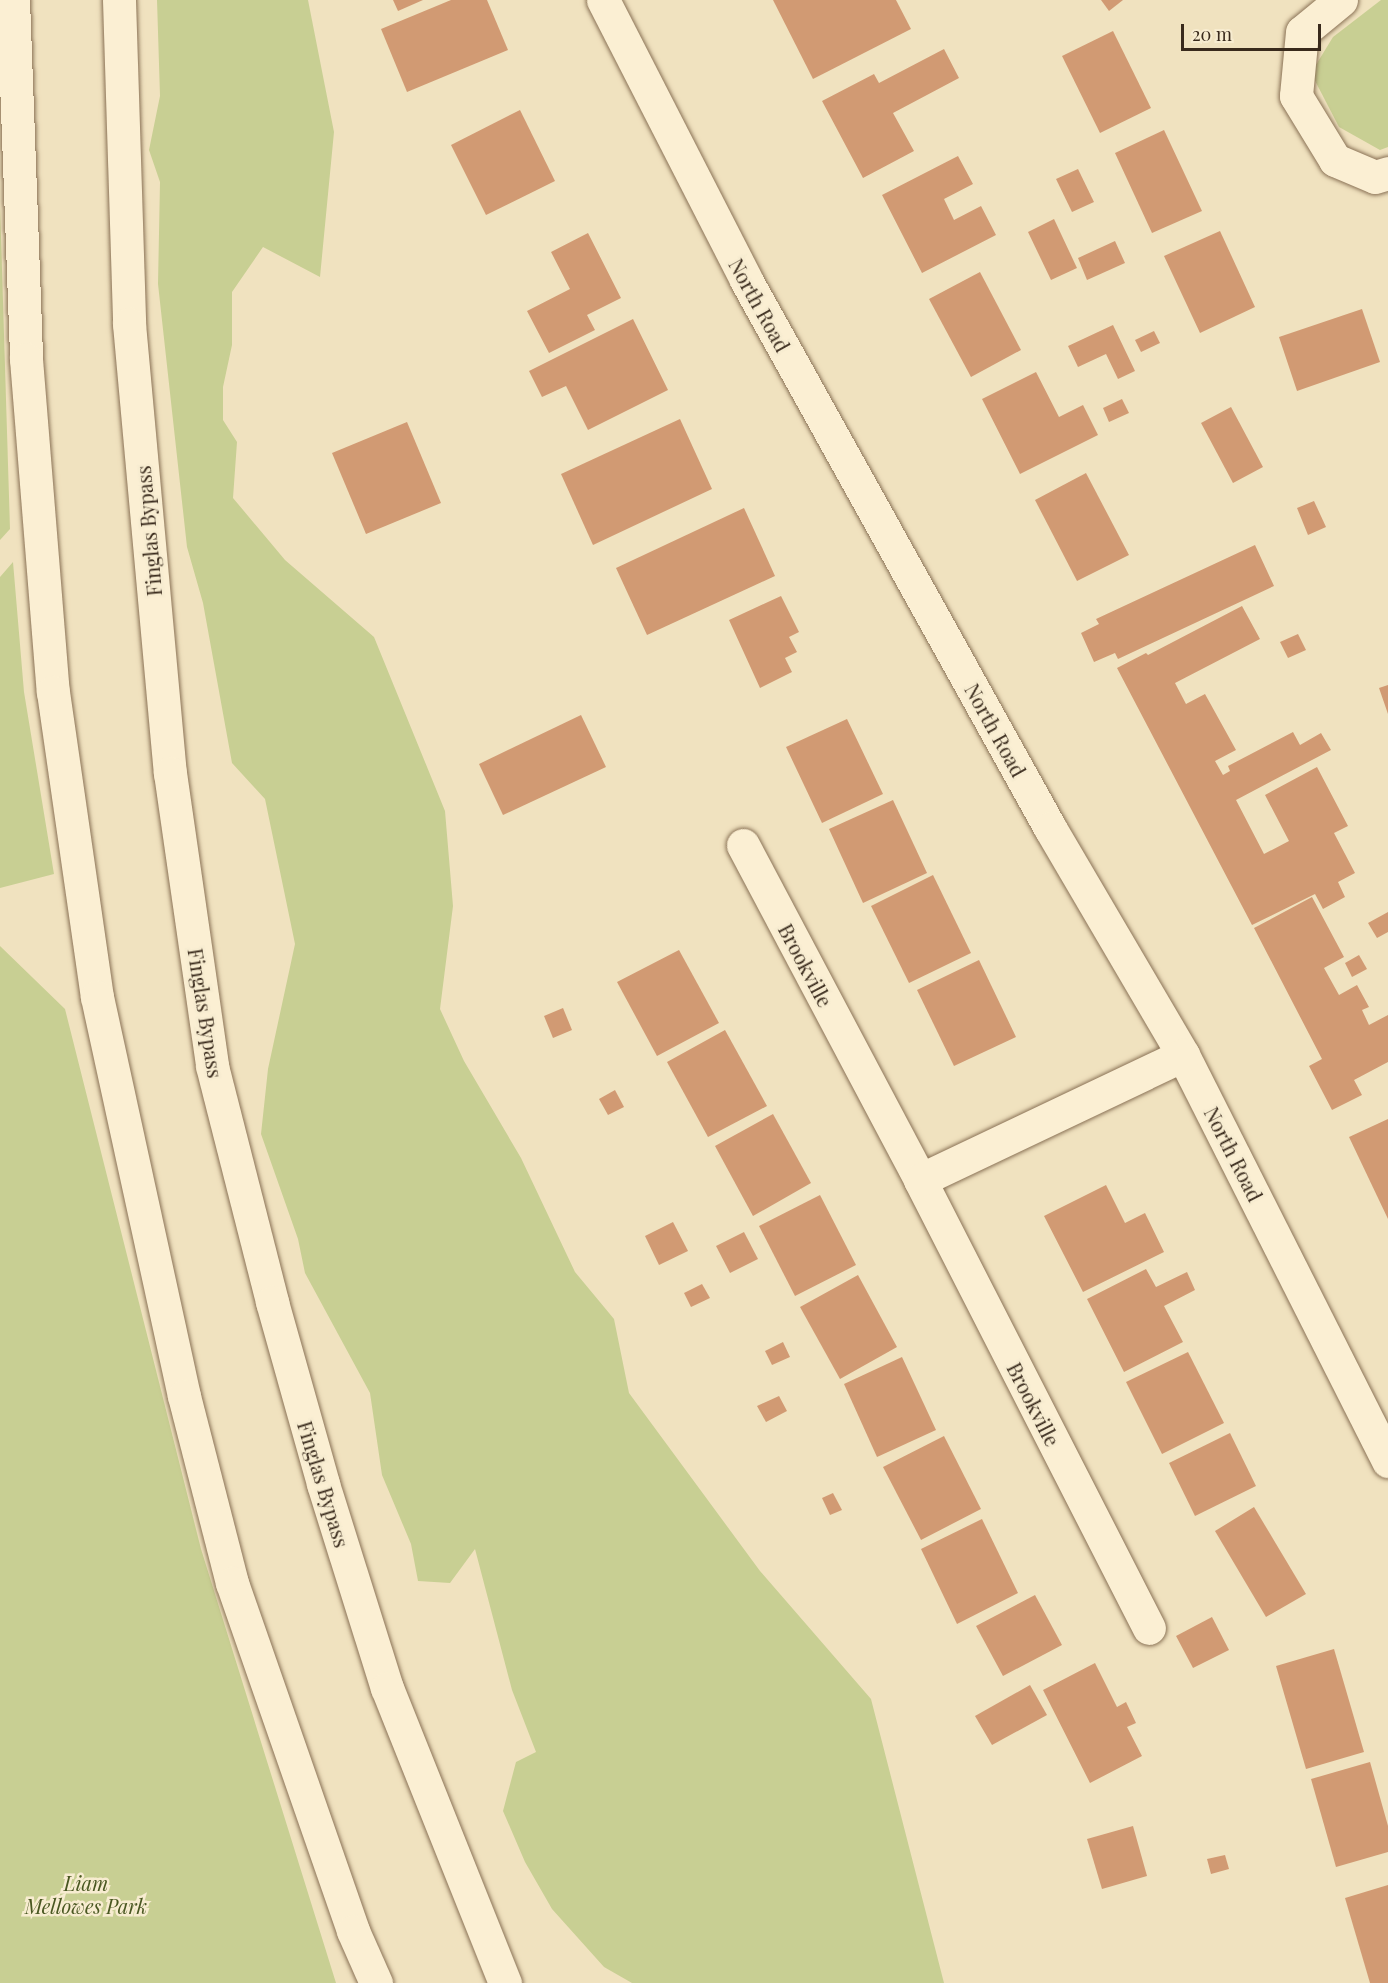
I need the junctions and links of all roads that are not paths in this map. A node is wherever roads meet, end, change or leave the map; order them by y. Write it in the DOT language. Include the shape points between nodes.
graph roads {
  1 [pos="13,0"];
  2 [pos="118,0"];
  3 [pos="603,0"];
  4 [pos="1341,0"];
  5 [pos="1388,173"];
  6 [pos="743,845"];
  7 [pos="1183,1055"];
  8 [pos="920,1180"];
  9 [pos="1388,1461"];
  10 [pos="323,1484"];
  11 [pos="232,1583"];
  12 [pos="1149,1628"];
  13 [pos="355,1983"];
  14 [pos="376,1983"];
  15 [pos="506,1983"];
  16 [pos="527,1983"];
  1 -- 11 [label="main road" via="26,359 53,692 97,997 184,1396"];
  2 -- 10 [label="main road, Finglas Bypass" via="129,324 170,773 212,1066"];
  3 -- 7 [label="main road, North Road" via="746,280 1050,828"];
  4 -- 5 [label="main road" via="1302,32 1296,96 1335,160 1375,177"];
  6 -- 8 [label="main road, Brookville"];
  7 -- 8 [label="main road"];
  7 -- 9 [label="main road, North Road"];
  8 -- 12 [label="main road, Brookville"];
  10 -- 15 [label="main road, Finglas Bypass" via="387,1689"];
  10 -- 16 [label="main road" via="464,1844"];
  11 -- 13 [label="main road" via="276,1767"];
  11 -- 14 [label="main road" via="353,1931"];
}
